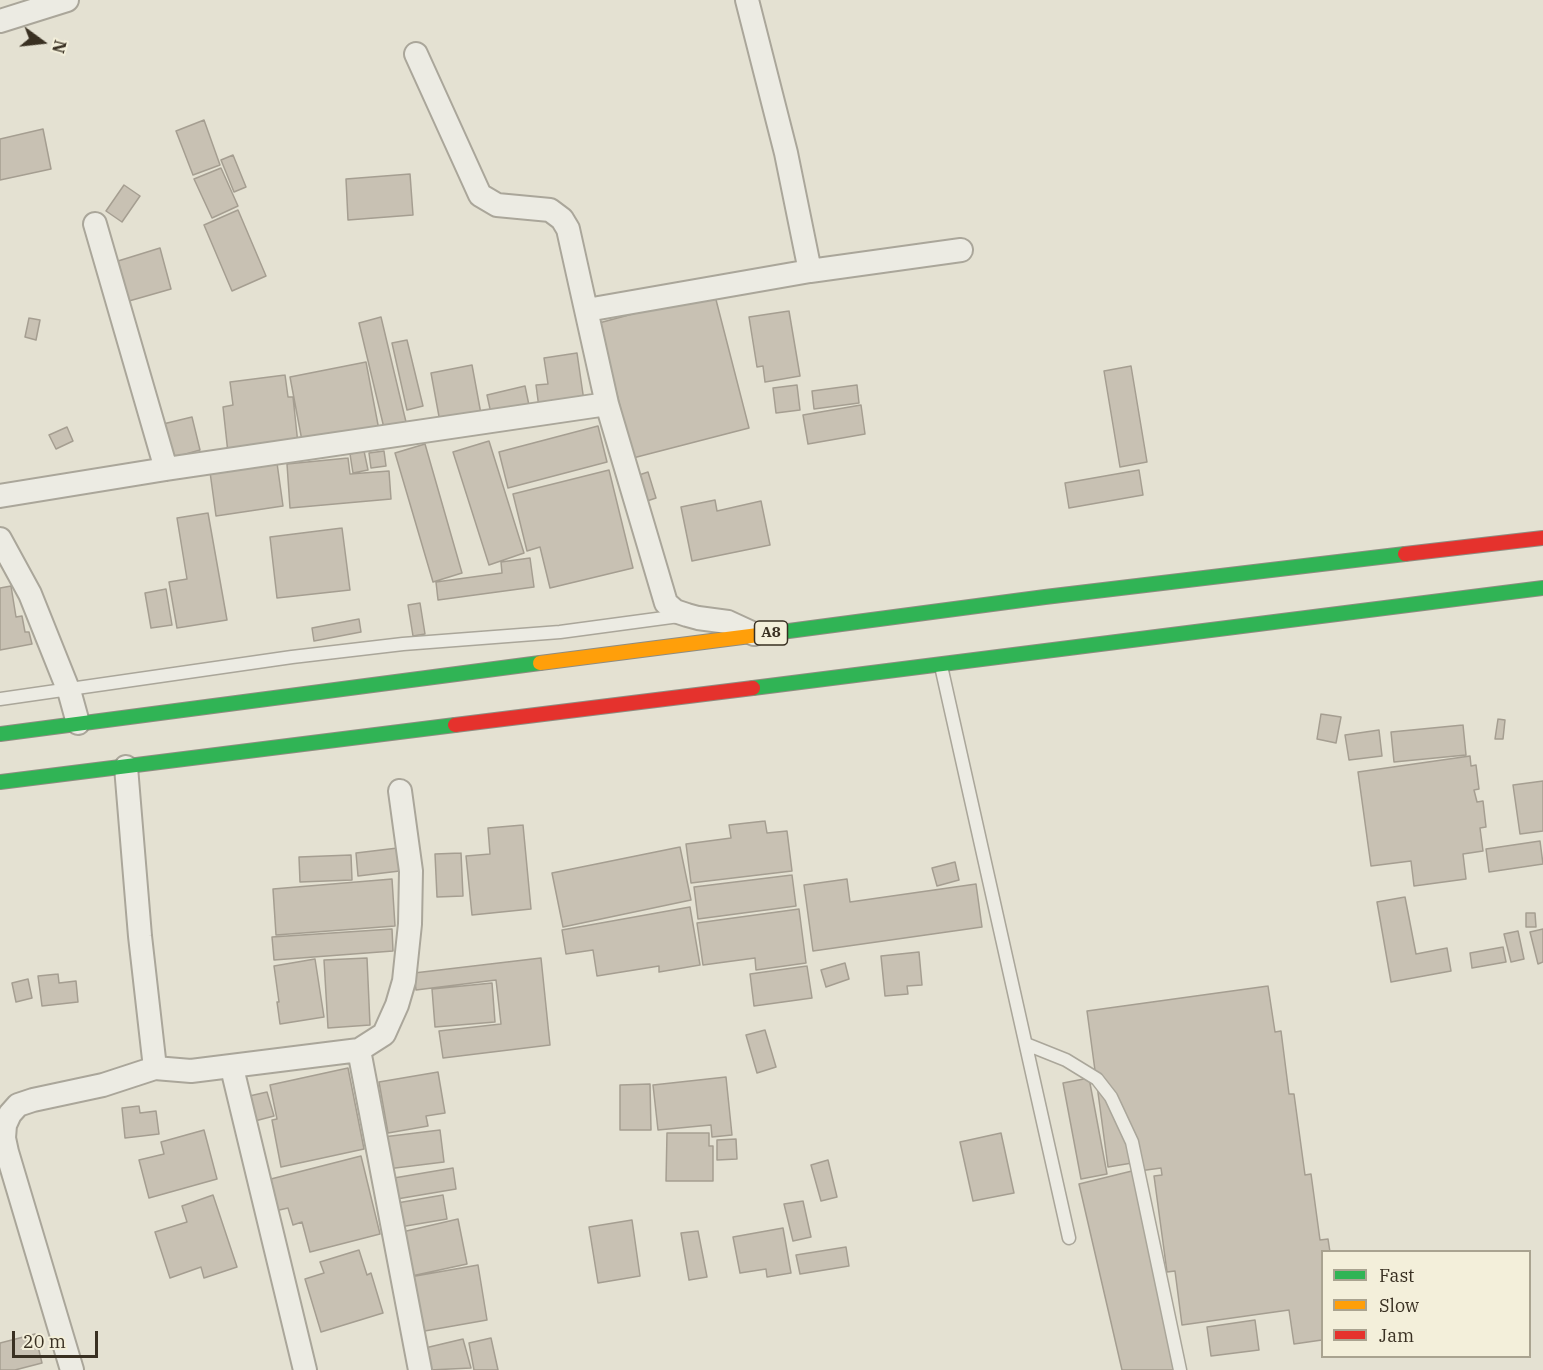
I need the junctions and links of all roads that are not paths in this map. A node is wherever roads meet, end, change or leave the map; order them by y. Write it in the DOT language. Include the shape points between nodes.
graph roads {
  1 [pos="67,0"];
  2 [pos="747,0"];
  3 [pos="0,21"];
  4 [pos="416,54"];
  5 [pos="95,224"];
  6 [pos="961,250"];
  7 [pos="810,271"];
  8 [pos="587,310"];
  9 [pos="607,404"];
  10 [pos="166,469"];
  11 [pos="0,496"];
  12 [pos="1543,538"];
  13 [pos="0,539"];
  14 [pos="1543,588"];
  15 [pos="687,615"];
  16 [pos="755,635"];
  17 [pos="940,665"];
  18 [pos="68,690"];
  19 [pos="0,699"];
  20 [pos="78,723"];
  21 [pos="0,734"];
  22 [pos="126,766"];
  23 [pos="0,782"];
  24 [pos="400,791"];
  25 [pos="1026,1044"];
  26 [pos="359,1050"];
  27 [pos="154,1068"];
  28 [pos="232,1068"];
  29 [pos="1069,1238"];
  30 [pos="72,1370"];
  31 [pos="305,1370"];
  32 [pos="420,1370"];
  33 [pos="1180,1370"];
  1 -- 3 [label="street"];
  2 -- 7 [label="street" via="786,153"];
  4 -- 8 [label="street" via="480,195 497,205 550,210 562,219 568,229"];
  5 -- 10 [label="street"];
  6 -- 7 [label="street"];
  7 -- 8 [label="street"];
  8 -- 9 [label="street"];
  9 -- 10 [label="street"];
  9 -- 15 [label="street" via="666,603"];
  10 -- 11 [label="street"];
  12 -- 16 [label="highway, A8"];
  13 -- 18 [label="street" via="30,594"];
  14 -- 17 [label="highway"];
  15 -- 16 [label="street" via="728,622"];
  15 -- 18 [label="lane" via="560,632 314,654"];
  16 -- 20 [label="highway, A8"];
  17 -- 22 [label="highway"];
  17 -- 25 [label="lane"];
  18 -- 19 [label="lane"];
  18 -- 20 [label="street"];
  20 -- 21 [label="highway, A8"];
  22 -- 23 [label="highway"];
  22 -- 27 [label="street"];
  24 -- 26 [label="street" via="411,871 404,981 384,1035"];
  25 -- 29 [label="lane"];
  25 -- 33 [label="lane" via="1066,1060 1097,1080 1111,1097 1132,1142"];
  26 -- 28 [label="street"];
  26 -- 32 [label="street"];
  27 -- 28 [label="street"];
  27 -- 30 [label="street" via="103,1085 18,1105 5,1125 7,1152"];
  28 -- 31 [label="street"];
}
